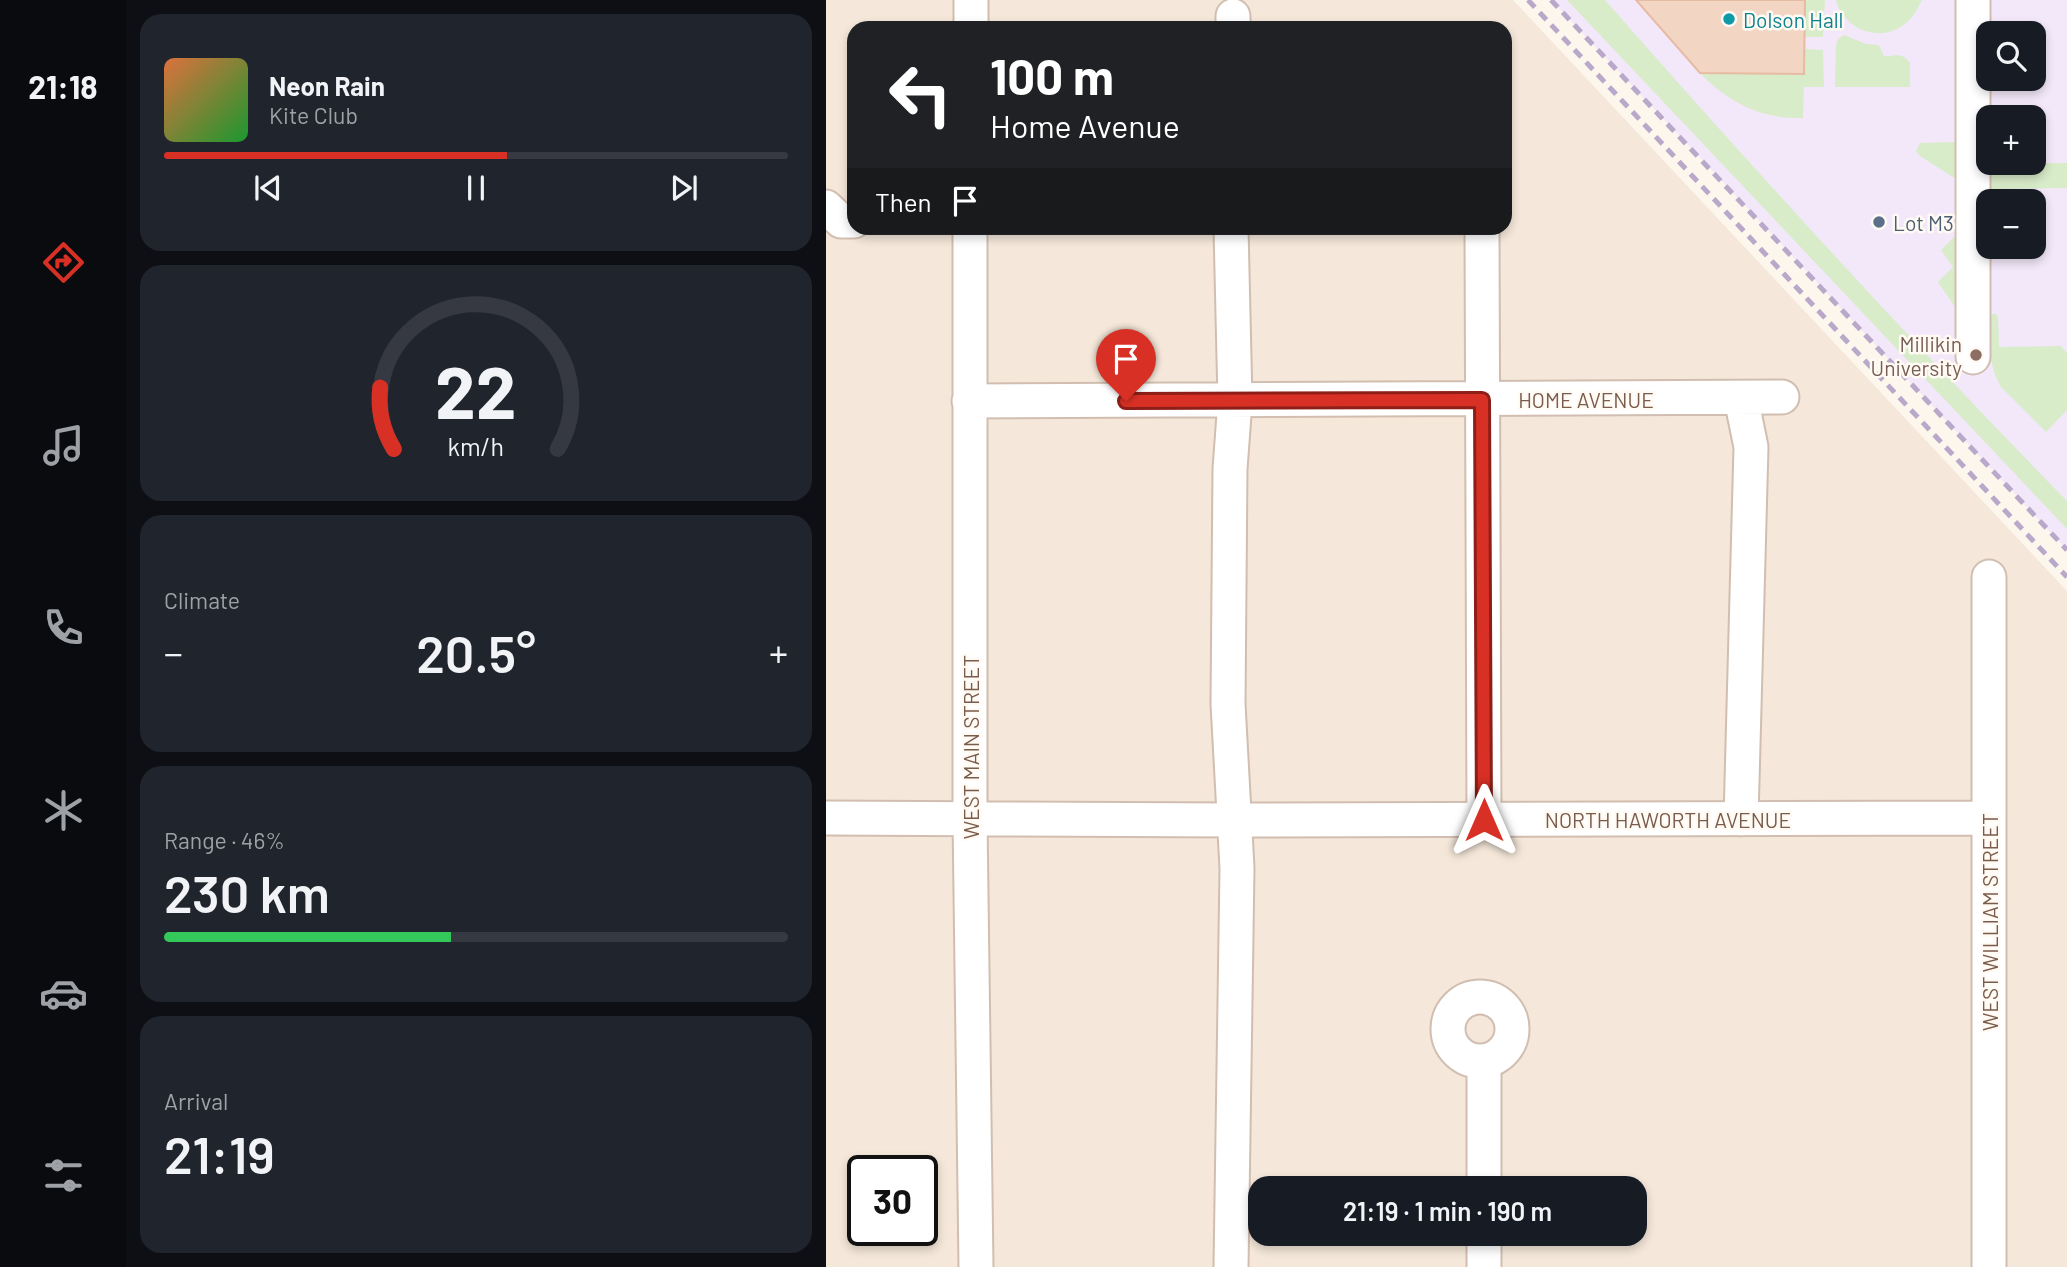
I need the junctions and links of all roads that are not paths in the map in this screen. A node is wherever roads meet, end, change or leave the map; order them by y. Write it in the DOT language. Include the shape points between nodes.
graph roads {
  1 [pos="971,0"];
  2 [pos="1973,0"];
  3 [pos="971,21"];
  4 [pos="826,207"];
  5 [pos="847,221"];
  6 [pos="970,235"];
  7 [pos="1231,235"];
  8 [pos="1482,235"];
  9 [pos="1973,357"];
  10 [pos="1782,397"];
  11 [pos="1741,398"];
  12 [pos="1482,400"];
  13 [pos="969,401"];
  14 [pos="1235,401"];
  15 [pos="1989,577"];
  16 [pos="826,818"];
  17 [pos="1741,818"];
  18 [pos="1988,818"];
  19 [pos="970,820"];
  20 [pos="1235,820"];
  21 [pos="1484,820"];
  22 [pos="1484,1061"];
  23 [pos="1484,1176"];
  24 [pos="1484,1246"];
  25 [pos="976,1267"];
  26 [pos="1231,1267"];
  27 [pos="1484,1267"];
  28 [pos="1989,1267"];
  1 -- 3 [label="street"];
  2 -- 9 [label="street"];
  4 -- 5 [label="street"];
  6 -- 13 [label="street, WEST MAIN STREET"];
  7 -- 14 [label="street"];
  8 -- 12 [label="street"];
  10 -- 11 [label="street, HOME AVENUE"];
  11 -- 12 [label="street, HOME AVENUE"];
  11 -- 17 [label="street" via="1751,447"];
  12 -- 14 [label="street, HOME AVENUE"];
  12 -- 21 [label="street"];
  13 -- 14 [label="street, HOME AVENUE"];
  13 -- 19 [label="street, WEST MAIN STREET"];
  14 -- 20 [label="street" via="1228,704"];
  15 -- 18 [label="street, WEST WILLIAM STREET"];
  16 -- 19 [label="street, NORTH HAWORTH AVENUE"];
  17 -- 18 [label="street, NORTH HAWORTH AVENUE"];
  17 -- 21 [label="street, NORTH HAWORTH AVENUE"];
  18 -- 28 [label="street, WEST WILLIAM STREET"];
  19 -- 20 [label="street, NORTH HAWORTH AVENUE"];
  19 -- 25 [label="street, WEST MAIN STREET"];
  20 -- 21 [label="street, NORTH HAWORTH AVENUE"];
  20 -- 26 [label="street"];
  22 -- 23 [label="street"];
  24 -- 27 [label="street"];
}
